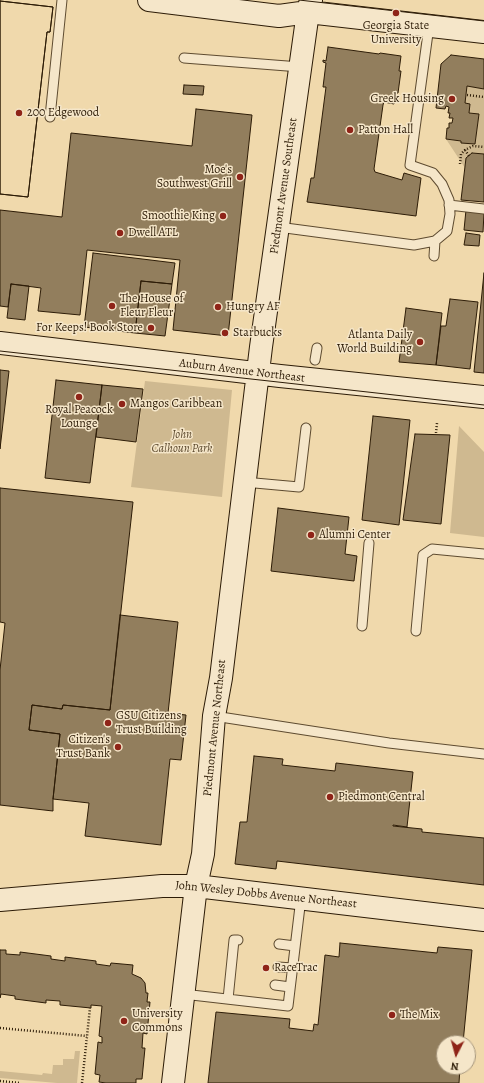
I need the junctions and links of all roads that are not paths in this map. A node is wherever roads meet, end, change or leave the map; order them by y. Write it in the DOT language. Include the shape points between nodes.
graph roads {
  1 [pos="62,0"];
  2 [pos="149,0"];
  3 [pos="288,0"];
  4 [pos="310,6"];
  5 [pos="429,26"];
  6 [pos="484,32"];
  7 [pos="184,58"];
  8 [pos="300,67"];
  9 [pos="50,117"];
  10 [pos="449,205"];
  11 [pos="484,209"];
  12 [pos="278,227"];
  13 [pos="435,241"];
  14 [pos="434,256"];
  15 [pos="0,343"];
  16 [pos="317,348"];
  17 [pos="315,360"];
  18 [pos="258,373"];
  19 [pos="484,397"];
  20 [pos="306,428"];
  21 [pos="244,482"];
  22 [pos="369,543"];
  23 [pos="484,554"];
  24 [pos="362,626"];
  25 [pos="416,631"];
  26 [pos="214,716"];
  27 [pos="484,754"];
  28 [pos="196,886"];
  29 [pos="301,898"];
  30 [pos="0,900"];
  31 [pos="484,920"];
  32 [pos="238,940"];
  33 [pos="279,944"];
  34 [pos="295,946"];
  35 [pos="278,967"];
  36 [pos="293,968"];
  37 [pos="275,985"];
  38 [pos="290,987"];
  39 [pos="183,994"];
  40 [pos="228,999"];
  41 [pos="173,1083"];
  1 -- 9 [label="lane"];
  2 -- 4 [label="main road" via="279,16"];
  3 -- 4 [label="main road"];
  4 -- 5 [label="main road"];
  4 -- 8 [label="main road, Piedmont Avenue Southeast"];
  5 -- 6 [label="main road"];
  5 -- 10 [label="lane" via="410,165 433,173 442,184"];
  7 -- 8 [label="lane"];
  8 -- 12 [label="main road, Piedmont Avenue Southeast"];
  10 -- 11 [label="lane"];
  10 -- 13 [label="lane" via="450,214 446,231"];
  12 -- 13 [label="lane" via="414,245"];
  12 -- 18 [label="main road, Piedmont Avenue Southeast"];
  13 -- 14 [label="lane"];
  15 -- 18 [label="main road, Auburn Avenue Northeast"];
  16 -- 17 [label="lane"];
  18 -- 19 [label="main road, Auburn Avenue Northeast"];
  18 -- 21 [label="main road, Piedmont Avenue Northeast"];
  20 -- 21 [label="lane" via="299,487"];
  21 -- 26 [label="main road, Piedmont Avenue Northeast" via="221,678"];
  22 -- 24 [label="lane"];
  23 -- 25 [label="lane" via="432,549 423,555"];
  26 -- 27 [label="lane" via="389,743"];
  26 -- 28 [label="main road, Piedmont Avenue Northeast" via="203,854"];
  28 -- 29 [label="main road, John Wesley Dobbs Avenue Northeast"];
  28 -- 30 [label="main road, John Wesley Dobbs Avenue Northeast" via="162,886"];
  28 -- 39 [label="main road, Piedmont Avenue Northeast"];
  29 -- 31 [label="main road, John Wesley Dobbs Avenue Northeast"];
  29 -- 34 [label="lane"];
  32 -- 40 [label="lane" via="234,940 234,962"];
  33 -- 34 [label="lane"];
  34 -- 36 [label="lane"];
  35 -- 36 [label="lane"];
  36 -- 38 [label="lane"];
  37 -- 38 [label="lane"];
  38 -- 40 [label="lane" via="288,1006"];
  39 -- 40 [label="lane"];
  39 -- 41 [label="main road, Piedmont Avenue Northeast"];
}
